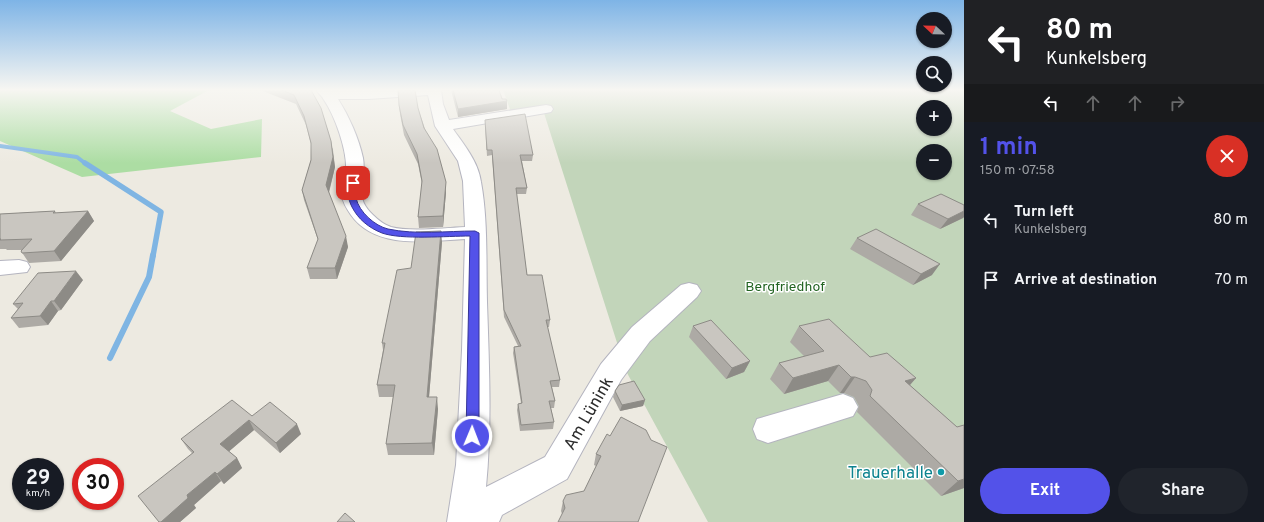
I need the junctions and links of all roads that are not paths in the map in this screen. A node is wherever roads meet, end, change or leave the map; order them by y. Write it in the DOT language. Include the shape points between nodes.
graph roads {
  1 [pos="339,114"];
  2 [pos="440,114"];
  3 [pos="514,114"];
  4 [pos="444,126"];
  5 [pos="475,233"];
  6 [pos="689,291"];
  7 [pos="843,408"];
  8 [pos="768,428"];
  9 [pos="465,522"];
  10 [pos="480,522"];
  1 -- 5 [label="street" via="351,145 355,168 352,198 359,214 370,224 384,231 408,234"];
  2 -- 4 [label="street"];
  3 -- 4 [label="street"];
  4 -- 5 [label="street" via="466,161 472,181"];
  5 -- 9 [label="street" via="472,465"];
  6 -- 10 [label="street, Am Lünink" via="641,334 611,372 556,468 490,503"];
  7 -- 8 [label="street"];
}
